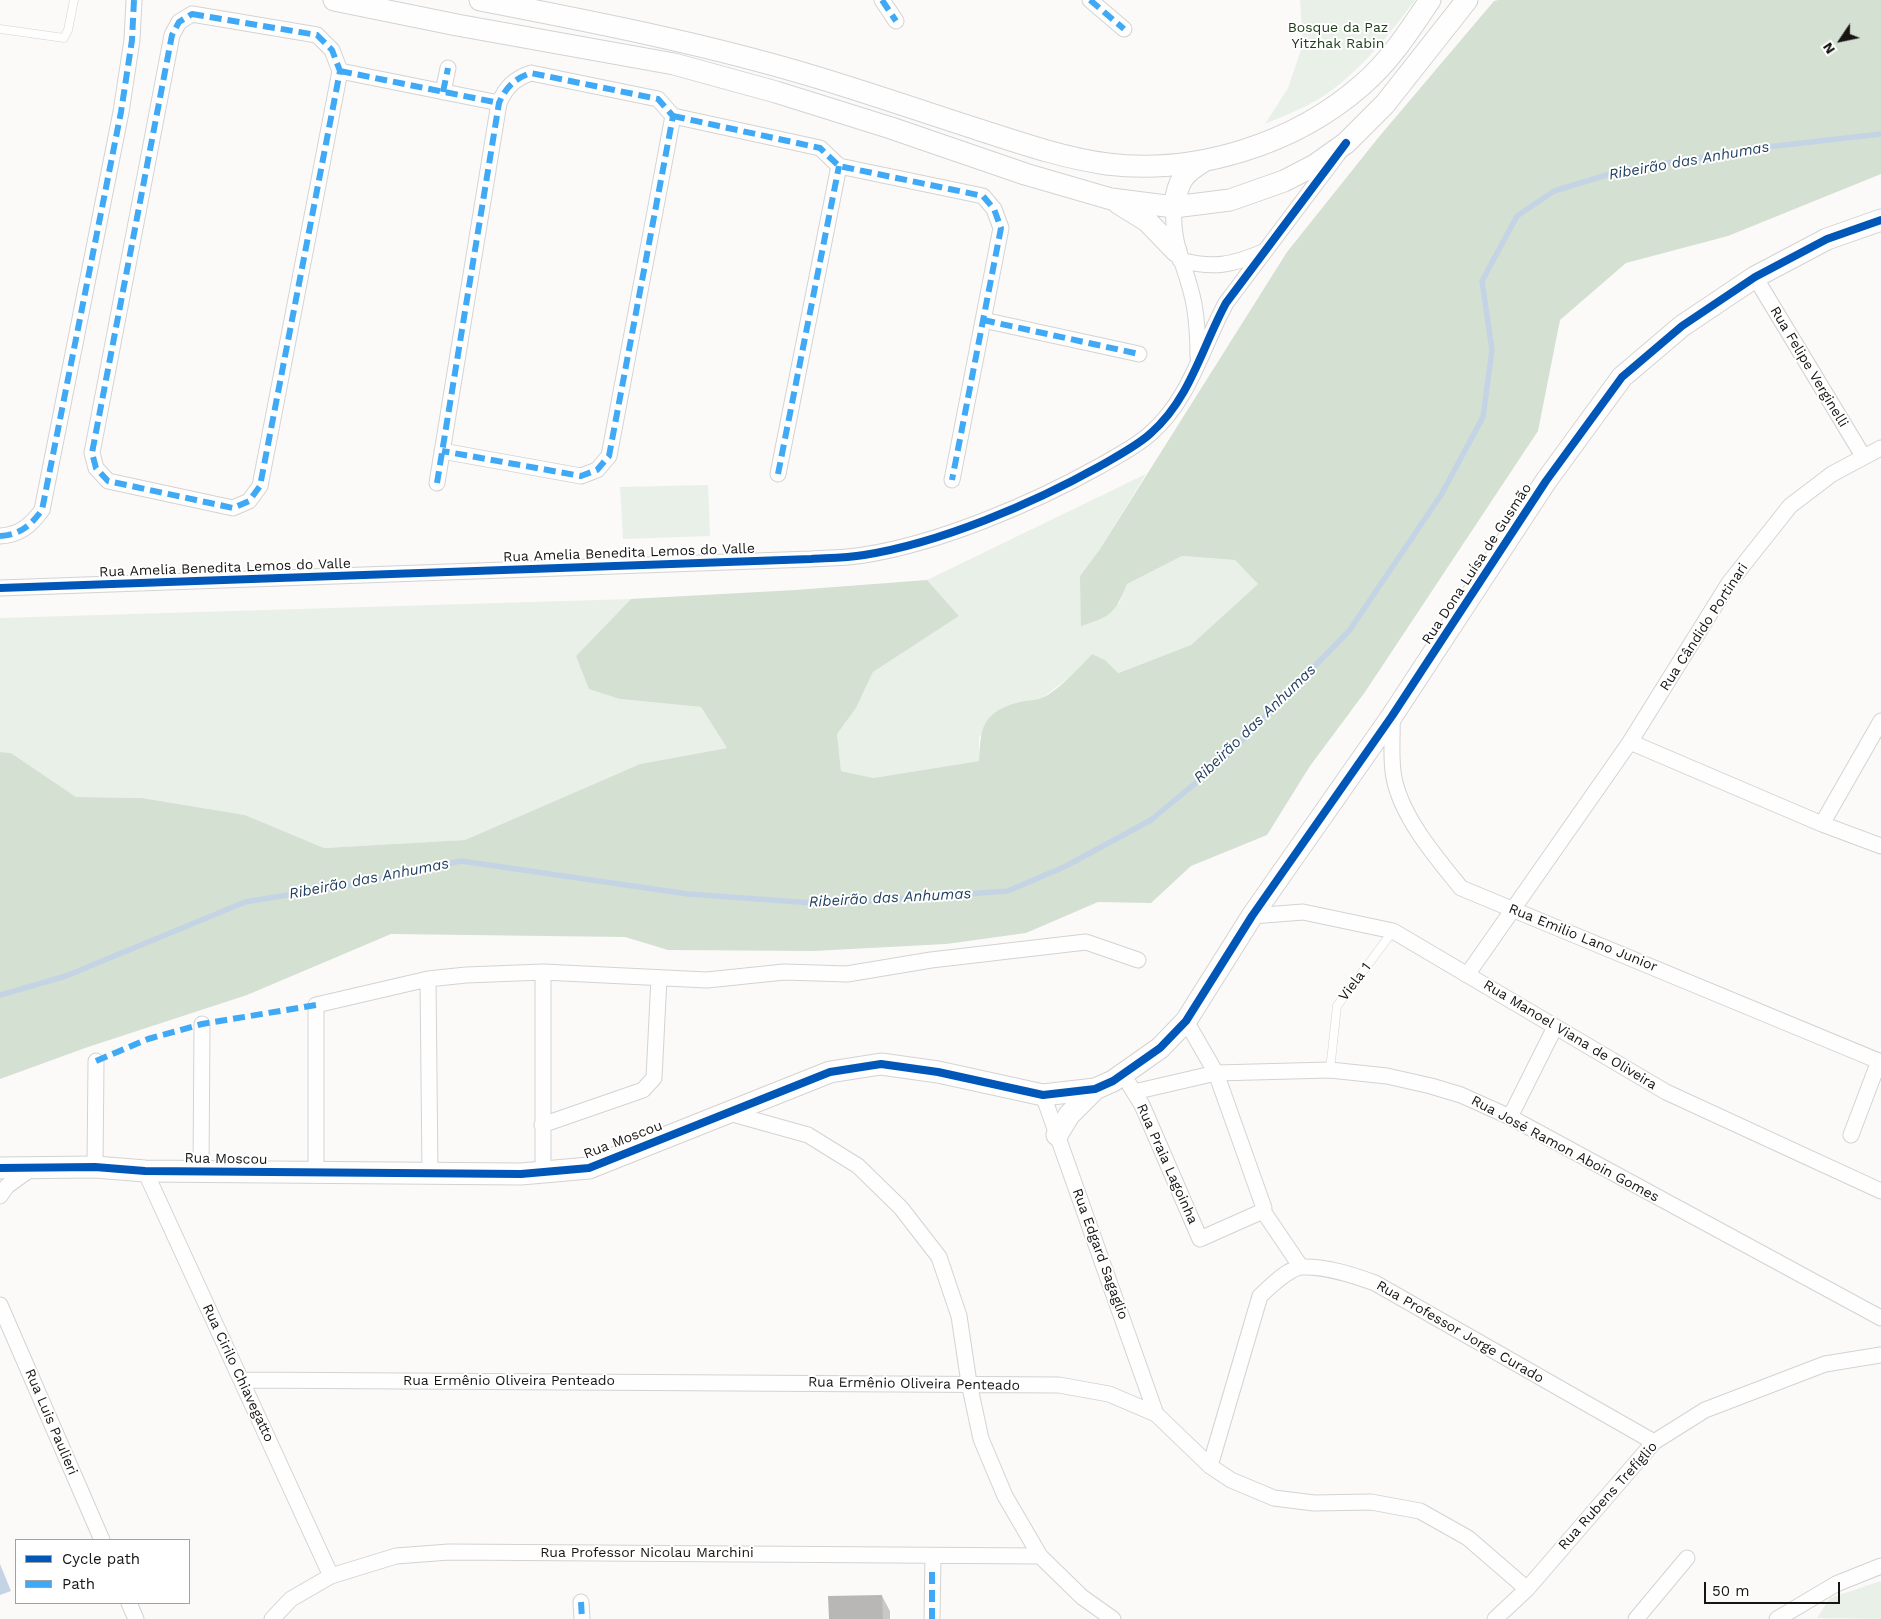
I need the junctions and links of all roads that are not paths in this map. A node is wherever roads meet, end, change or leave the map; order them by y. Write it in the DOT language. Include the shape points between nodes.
graph roads {
  1 [pos="74,0"];
  2 [pos="135,0"];
  3 [pos="334,0"];
  4 [pos="480,0"];
  5 [pos="1090,0"];
  6 [pos="1430,0"];
  7 [pos="1467,0"];
  8 [pos="884,1"];
  9 [pos="896,21"];
  10 [pos="0,29"];
  11 [pos="1124,29"];
  12 [pos="448,68"];
  13 [pos="340,72"];
  14 [pos="443,92"];
  15 [pos="500,103"];
  16 [pos="673,116"];
  17 [pos="1346,143"];
  18 [pos="1207,160"];
  19 [pos="839,166"];
  20 [pos="1111,199"];
  21 [pos="1174,207"];
  22 [pos="1881,220"];
  23 [pos="1265,251"];
  24 [pos="1178,255"];
  25 [pos="1755,277"];
  26 [pos="983,320"];
  27 [pos="1139,354"];
  28 [pos="1197,366"];
  29 [pos="1881,448"];
  30 [pos="442,451"];
  31 [pos="1863,456"];
  32 [pos="778,474"];
  33 [pos="952,480"];
  34 [pos="437,483"];
  35 [pos="0,536"];
  36 [pos="0,588"];
  37 [pos="1392,716"];
  38 [pos="1881,721"];
  39 [pos="1630,742"];
  40 [pos="1822,824"];
  41 [pos="1881,846"];
  42 [pos="1514,910"];
  43 [pos="1252,916"];
  44 [pos="1393,931"];
  45 [pos="1138,960"];
  46 [pos="543,972"];
  47 [pos="1467,975"];
  48 [pos="428,978"];
  49 [pos="659,978"];
  50 [pos="1186,1021"];
  51 [pos="202,1024"];
  52 [pos="1556,1027"];
  53 [pos="96,1061"];
  54 [pos="1880,1061"];
  55 [pos="1330,1070"];
  56 [pos="1216,1073"];
  57 [pos="1131,1088"];
  58 [pos="1094,1089"];
  59 [pos="1044,1095"];
  60 [pos="729,1112"];
  61 [pos="1510,1117"];
  62 [pos="542,1125"];
  63 [pos="1057,1135"];
  64 [pos="1851,1135"];
  65 [pos="95,1166"];
  66 [pos="0,1168"];
  67 [pos="32,1168"];
  68 [pos="145,1171"];
  69 [pos="201,1171"];
  70 [pos="316,1172"];
  71 [pos="543,1172"];
  72 [pos="430,1174"];
  73 [pos="1881,1190"];
  74 [pos="0,1196"];
  75 [pos="1262,1211"];
  76 [pos="1300,1267"];
  77 [pos="0,1305"];
  78 [pos="1881,1318"];
  79 [pos="1881,1355"];
  80 [pos="241,1380"];
  81 [pos="968,1383"];
  82 [pos="1156,1414"];
  83 [pos="1654,1442"];
  84 [pos="1210,1466"];
  85 [pos="102,1539"];
  86 [pos="933,1556"];
  87 [pos="1040,1556"];
  88 [pos="1687,1558"];
  89 [pos="1881,1566"];
  90 [pos="331,1576"];
  91 [pos="1527,1589"];
  92 [pos="581,1602"];
  93 [pos="129,1604"];
  94 [pos="136,1619"];
  95 [pos="272,1619"];
  96 [pos="582,1619"];
  97 [pos="932,1619"];
  98 [pos="1113,1619"];
  99 [pos="1496,1619"];
  100 [pos="1636,1619"];
  101 [pos="1777,1619"];
  1 -- 10 [label="lane" via="64,38"];
  2 -- 35 [label="street" via="121,112 42,510 30,526 10,536"];
  3 -- 20 [label="main road" via="674,64 776,92"];
  4 -- 18 [label="main road" via="610,24 720,50 1049,152 1108,164 1170,165"];
  5 -- 11 [label="street"];
  6 -- 18 [label="main road" via="1399,46 1363,84 1323,114 1275,138"];
  7 -- 17 [label="main road" via="1385,104"];
  8 -- 9 [label="street"];
  12 -- 14 [label="street"];
  13 -- 13 [label="street" via="260,486 249,501 233,508 108,481 96,468 92,453 172,35 179,22 192,14 316,35 332,50"];
  13 -- 14 [label="street"];
  14 -- 15 [label="street"];
  15 -- 16 [label="street" via="506,89 518,78 531,73 658,99"];
  15 -- 30 [label="street"];
  16 -- 19 [label="street" via="820,148"];
  16 -- 30 [label="street" via="609,456 597,470 581,476"];
  17 -- 21 [label="main road" via="1292,177 1230,200"];
  17 -- 23 [label="street, Rua Amelia Benedita Lemos do Valle"];
  18 -- 21 [label="main road" via="1188,170 1180,181"];
  19 -- 26 [label="street" via="983,196 994,209 1001,228"];
  19 -- 32 [label="street"];
  20 -- 21 [label="main road"];
  20 -- 24 [label="main road" via="1147,221"];
  21 -- 24 [label="street" via="1172,228"];
  22 -- 25 [label="main road, Rua Dona Luísa de Gusmão" via="1827,239"];
  23 -- 24 [label="street" via="1239,262 1217,266 1200,265"];
  23 -- 28 [label="street, Rua Amelia Benedita Lemos do Valle" via="1226,303"];
  24 -- 28 [label="street" via="1194,303"];
  25 -- 31 [label="street, Rua Felipe Verginelli"];
  25 -- 37 [label="main road, Rua Dona Luísa de Gusmão" via="1682,326 1634,366 1608,394 1546,481"];
  26 -- 27 [label="street"];
  26 -- 33 [label="street"];
  28 -- 36 [label="street, Rua Amelia Benedita Lemos do Valle" via="1176,404 1151,434 1072,482 920,542 863,555"];
  29 -- 31 [label="street, Rua Cândido Portinari"];
  30 -- 34 [label="street"];
  31 -- 39 [label="street, Rua Cândido Portinari" via="1832,474 1790,506 1728,583"];
  37 -- 42 [label="street, Rua Emilio Lano Junior" via="1394,778 1408,814 1428,847 1461,888"];
  37 -- 43 [label="main road, Rua Dona Luísa de Gusmão"];
  38 -- 40 [label="street"];
  39 -- 40 [label="street"];
  39 -- 42 [label="street, Rua Cândido Portinari"];
  40 -- 41 [label="street"];
  42 -- 47 [label="street, Rua Cândido Portinari"];
  42 -- 54 [label="street, Rua Emilio Lano Junior"];
  43 -- 44 [label="street, Rua Manoel Viana de Oliveira" via="1303,912"];
  43 -- 50 [label="main road, Rua Dona Luísa de Gusmão"];
  44 -- 47 [label="street, Rua Manoel Viana de Oliveira"];
  44 -- 55 [label="lane, Viela 1" via="1337,1006"];
  45 -- 49 [label="street" via="1086,942 931,960 847,974 784,972 707,980"];
  46 -- 48 [label="street"];
  46 -- 49 [label="street"];
  46 -- 62 [label="street"];
  47 -- 52 [label="street, Rua Manoel Viana de Oliveira"];
  48 -- 70 [label="street" via="316,1005"];
  48 -- 72 [label="street"];
  49 -- 62 [label="street" via="654,1078 643,1090"];
  50 -- 56 [label="street"];
  50 -- 58 [label="main road, Rua Moscou" via="1160,1048 1113,1081"];
  51 -- 69 [label="street"];
  52 -- 61 [label="street"];
  52 -- 73 [label="street, Rua Manoel Viana de Oliveira" via="1666,1092"];
  53 -- 65 [label="street"];
  54 -- 64 [label="street"];
  55 -- 56 [label="street, Rua José Ramon Aboin Gomes"];
  55 -- 61 [label="street, Rua José Ramon Aboin Gomes" via="1387,1076 1431,1086 1461,1095"];
  56 -- 57 [label="street, Rua José Ramon Aboin Gomes"];
  56 -- 75 [label="street" via="1264,1208"];
  57 -- 75 [label="street, Rua Praia Lagoinha" via="1200,1239"];
  58 -- 59 [label="main road, Rua Moscou"];
  58 -- 63 [label="main road" via="1069,1115"];
  59 -- 60 [label="main road, Rua Moscou" via="938,1072 881,1064 830,1072"];
  59 -- 63 [label="street, Rua Edgard Sagaglio"];
  60 -- 71 [label="main road, Rua Moscou" via="589,1168"];
  60 -- 81 [label="street" via="808,1135 858,1166 901,1208 939,1257 959,1316"];
  61 -- 78 [label="street, Rua José Ramon Aboin Gomes"];
  62 -- 71 [label="street"];
  63 -- 82 [label="street, Rua Edgard Sagaglio"];
  65 -- 67 [label="main road, Rua Moscou"];
  65 -- 68 [label="main road, Rua Moscou"];
  66 -- 67 [label="main road, Rua Moscou"];
  67 -- 74 [label="street" via="7,1186"];
  68 -- 69 [label="main road, Rua Moscou"];
  68 -- 80 [label="street, Rua Cirilo Chiavegatto"];
  69 -- 70 [label="main road, Rua Moscou"];
  70 -- 72 [label="main road, Rua Moscou"];
  71 -- 72 [label="main road, Rua Moscou"];
  75 -- 76 [label="street"];
  76 -- 83 [label="street, Rua Professor Jorge Curado" via="1347,1273 1376,1283"];
  76 -- 84 [label="street" via="1276,1280 1260,1296"];
  77 -- 85 [label="street, Rua Luis Paulieri"];
  79 -- 83 [label="street, Rua Rubens Trefíglio" via="1825,1364 1705,1410"];
  80 -- 81 [label="street, Rua Ermênio Oliveira Penteado"];
  80 -- 90 [label="street, Rua Cirilo Chiavegatto"];
  81 -- 82 [label="street, Rua Ermênio Oliveira Penteado" via="1058,1386 1109,1394"];
  81 -- 87 [label="street" via="981,1439 1006,1496"];
  82 -- 84 [label="street, Rua Ermênio Oliveira Penteado"];
  83 -- 91 [label="street, Rua Rubens Trefíglio"];
  84 -- 91 [label="street, Rua Ermênio Oliveira Penteado" via="1231,1480 1274,1498 1314,1503 1371,1502 1420,1511 1468,1538"];
  86 -- 87 [label="street, Rua Professor Nicolau Marchini"];
  86 -- 90 [label="street, Rua Professor Nicolau Marchini" via="450,1552 396,1556"];
  86 -- 97 [label="street"];
  87 -- 98 [label="street" via="1082,1597"];
  88 -- 100 [label="street"];
  89 -- 101 [label="street" via="1836,1584"];
  90 -- 95 [label="street, Rua Professor Nicolau Marchini" via="291,1598"];
  91 -- 99 [label="street, Rua Rubens Trefíglio"];
  92 -- 96 [label="street"];
  93 -- 94 [label="street"];
}
